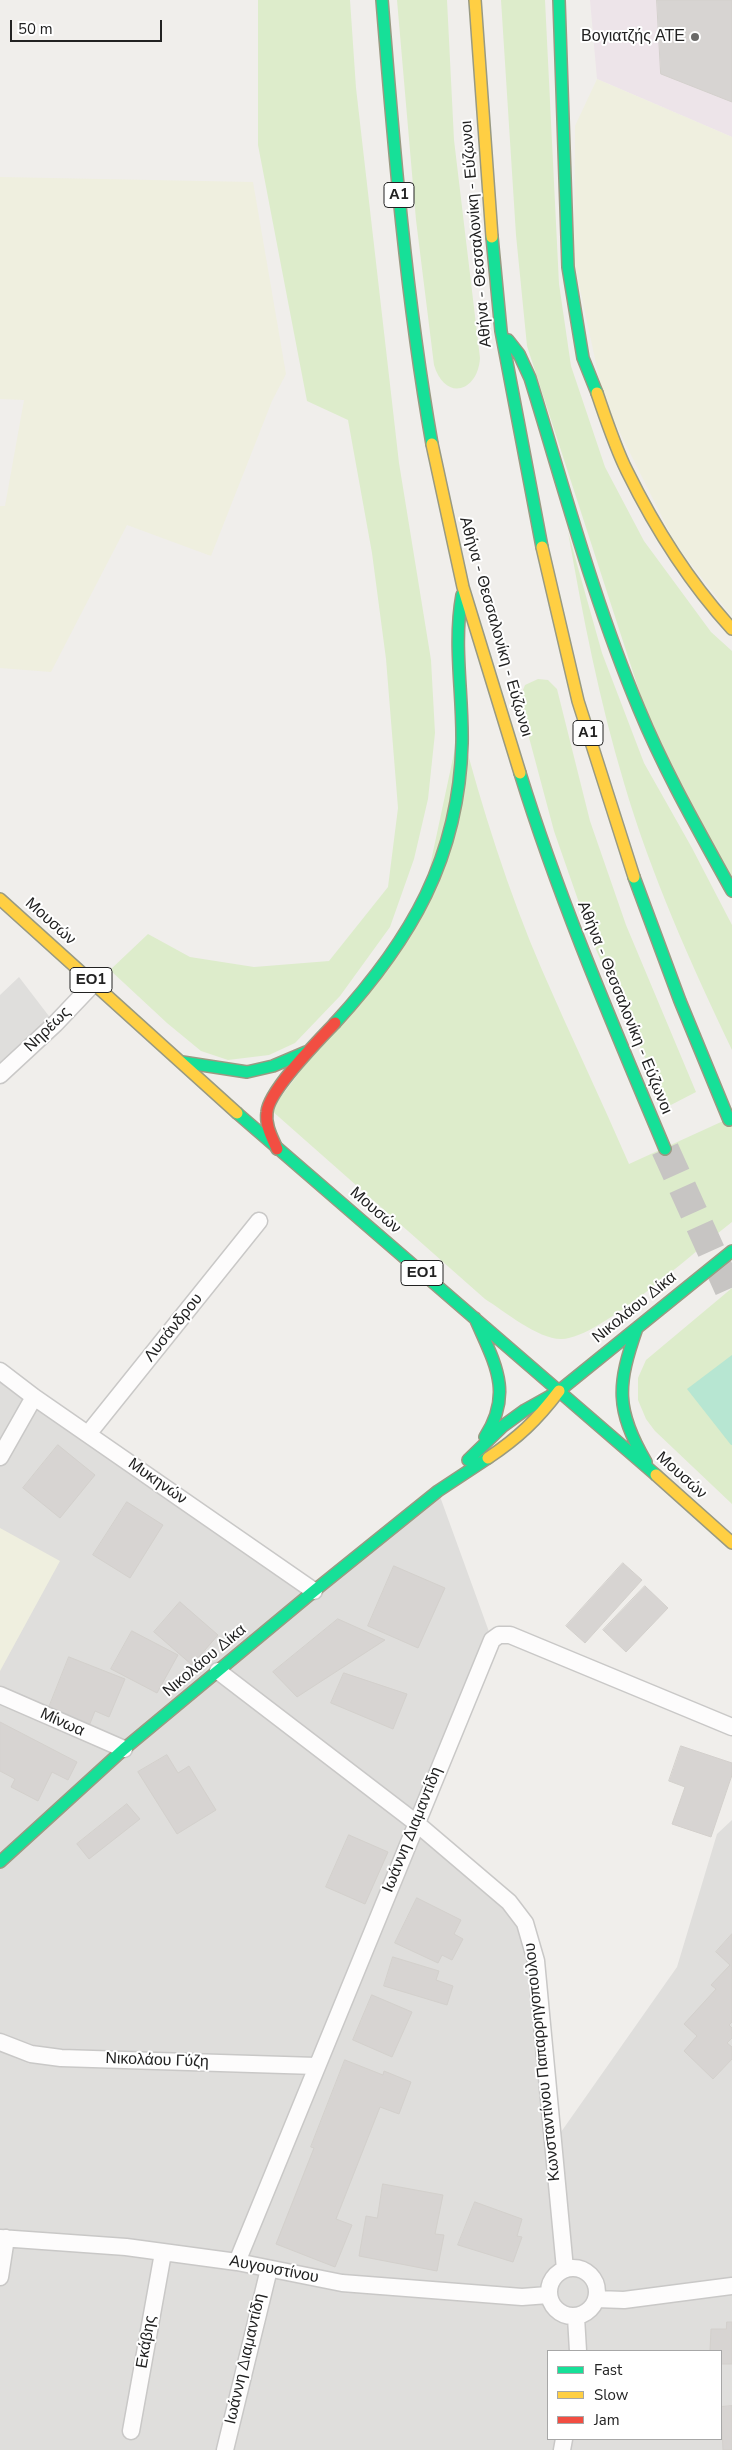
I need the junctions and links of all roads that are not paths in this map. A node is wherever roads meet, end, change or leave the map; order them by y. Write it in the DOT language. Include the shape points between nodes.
graph roads {
  1 [pos="382,0"];
  2 [pos="475,0"];
  3 [pos="559,0"];
  4 [pos="501,331"];
  5 [pos="464,587"];
  6 [pos="732,629"];
  7 [pos="732,891"];
  8 [pos="0,899"];
  9 [pos="94,983"];
  10 [pos="308,1052"];
  11 [pos="182,1062"];
  12 [pos="0,1075"];
  13 [pos="730,1120"];
  14 [pos="277,1149"];
  15 [pos="664,1149"];
  16 [pos="259,1221"];
  17 [pos="732,1251"];
  18 [pos="475,1318"];
  19 [pos="637,1328"];
  20 [pos="0,1371"];
  21 [pos="558,1391"];
  22 [pos="34,1397"];
  23 [pos="88,1434"];
  24 [pos="480,1446"];
  25 [pos="0,1458"];
  26 [pos="652,1472"];
  27 [pos="438,1491"];
  28 [pos="732,1543"];
  29 [pos="314,1591"];
  30 [pos="218,1671"];
  31 [pos="0,1695"];
  32 [pos="732,1727"];
  33 [pos="124,1749"];
  34 [pos="415,1822"];
  35 [pos="2,1858"];
  36 [pos="0,2042"];
  37 [pos="316,2066"];
  38 [pos="3,2238"];
  39 [pos="163,2253"];
  40 [pos="236,2262"];
  41 [pos="269,2269"];
  42 [pos="565,2269"];
  43 [pos="0,2277"];
  44 [pos="732,2286"];
  45 [pos="548,2295"];
  46 [pos="596,2299"];
  47 [pos="576,2316"];
  48 [pos="578,2350"];
  49 [pos="131,2431"];
  50 [pos="225,2450"];
  1 -- 5 [label="main road, Αθήνα - Θεσσαλονίκη - Εύζωνοι / Α1" via="394,154 416,353 435,460"];
  2 -- 4 [label="main road, Αθήνα - Θεσσαλονίκη - Εύζωνοι / Α1"];
  3 -- 6 [label="main road" via="568,267 583,358 626,470 663,538 712,607"];
  4 -- 7 [label="main road" via="530,378 602,614 639,709 682,802"];
  4 -- 13 [label="main road, Αθήνα - Θεσσαλονίκη - Εύζωνοι / Α1" via="536,522 578,700 631,870 680,1001"];
  5 -- 10 [label="main road" via="456,619 462,748 455,798 442,851 430,886 404,937 368,987"];
  5 -- 15 [label="main road, Αθήνα - Θεσσαλονίκη - Εύζωνοι / Α1" via="543,847"];
  8 -- 9 [label="main road, Μουσών / ΕΟ1"];
  9 -- 11 [label="main road, Μουσών / ΕΟ1"];
  9 -- 12 [label="street, Νηρέως"];
  10 -- 11 [label="main road" via="247,1072"];
  10 -- 14 [label="main road" via="270,1100 266,1112"];
  11 -- 14 [label="main road, Μουσών / ΕΟ1"];
  14 -- 18 [label="main road, Μουσών / ΕΟ1"];
  16 -- 23 [label="street, Λυσάνδρου"];
  17 -- 19 [label="main road, Νικολάου Δίκα"];
  18 -- 21 [label="main road, Μουσών / ΕΟ1"];
  18 -- 24 [label="main road" via="497,1372 501,1400 498,1414"];
  19 -- 21 [label="main road, Νικολάου Δίκα"];
  19 -- 26 [label="main road" via="621,1376 623,1413 636,1446"];
  20 -- 22 [label="street, Μυκηνών"];
  21 -- 24 [label="main road, Νικολάου Δίκα" via="525,1410"];
  21 -- 26 [label="main road, Μουσών / ΕΟ1"];
  21 -- 27 [label="main road, Νικολάου Δίκα" via="538,1419 514,1441"];
  22 -- 23 [label="street, Μυκηνών"];
  22 -- 25 [label="street"];
  23 -- 29 [label="street, Μυκηνών"];
  24 -- 27 [label="main road, Νικολάου Δίκα"];
  26 -- 28 [label="main road, Μουσών / ΕΟ1"];
  27 -- 29 [label="main road, Νικολάου Δίκα"];
  29 -- 30 [label="main road, Νικολάου Δίκα"];
  30 -- 33 [label="main road, Νικολάου Δίκα"];
  30 -- 34 [label="street, Κωνσταντίνου Παπαρρηγοπούλου"];
  31 -- 33 [label="street, Μίνωα"];
  32 -- 34 [label="street, Ιωάννη Διαμαντίδη" via="510,1634 500,1635 492,1640"];
  33 -- 35 [label="main road, Νικολάου Δίκα"];
  34 -- 37 [label="street, Ιωάννη Διαμαντίδη"];
  34 -- 42 [label="street, Κωνσταντίνου Παπαρρηγοπούλου" via="509,1902 525,1923 531,1938 536,1961"];
  36 -- 37 [label="street, Νικολάου Γύζη" via="31,2054 61,2058"];
  37 -- 40 [label="street, Ιωάννη Διαμαντίδη"];
  38 -- 39 [label="street, Αυγουστίνου" via="84,2243"];
  38 -- 43 [label="street"];
  39 -- 40 [label="street, Αυγουστίνου"];
  39 -- 49 [label="street, Εκάβης"];
  40 -- 41 [label="street, Αυγουστίνου"];
  41 -- 45 [label="street, Αυγουστίνου" via="342,2283 522,2297"];
  41 -- 50 [label="street, Ιωάννη Διαμαντίδη"];
  42 -- 45 [label="street" via="552,2279"];
  42 -- 46 [label="street" via="580,2269 592,2278 596,2284"];
  44 -- 46 [label="street" via="624,2300"];
  45 -- 47 [label="street" via="561,2314"];
  46 -- 47 [label="street" via="589,2311"];
  47 -- 48 [label="street"];
}
